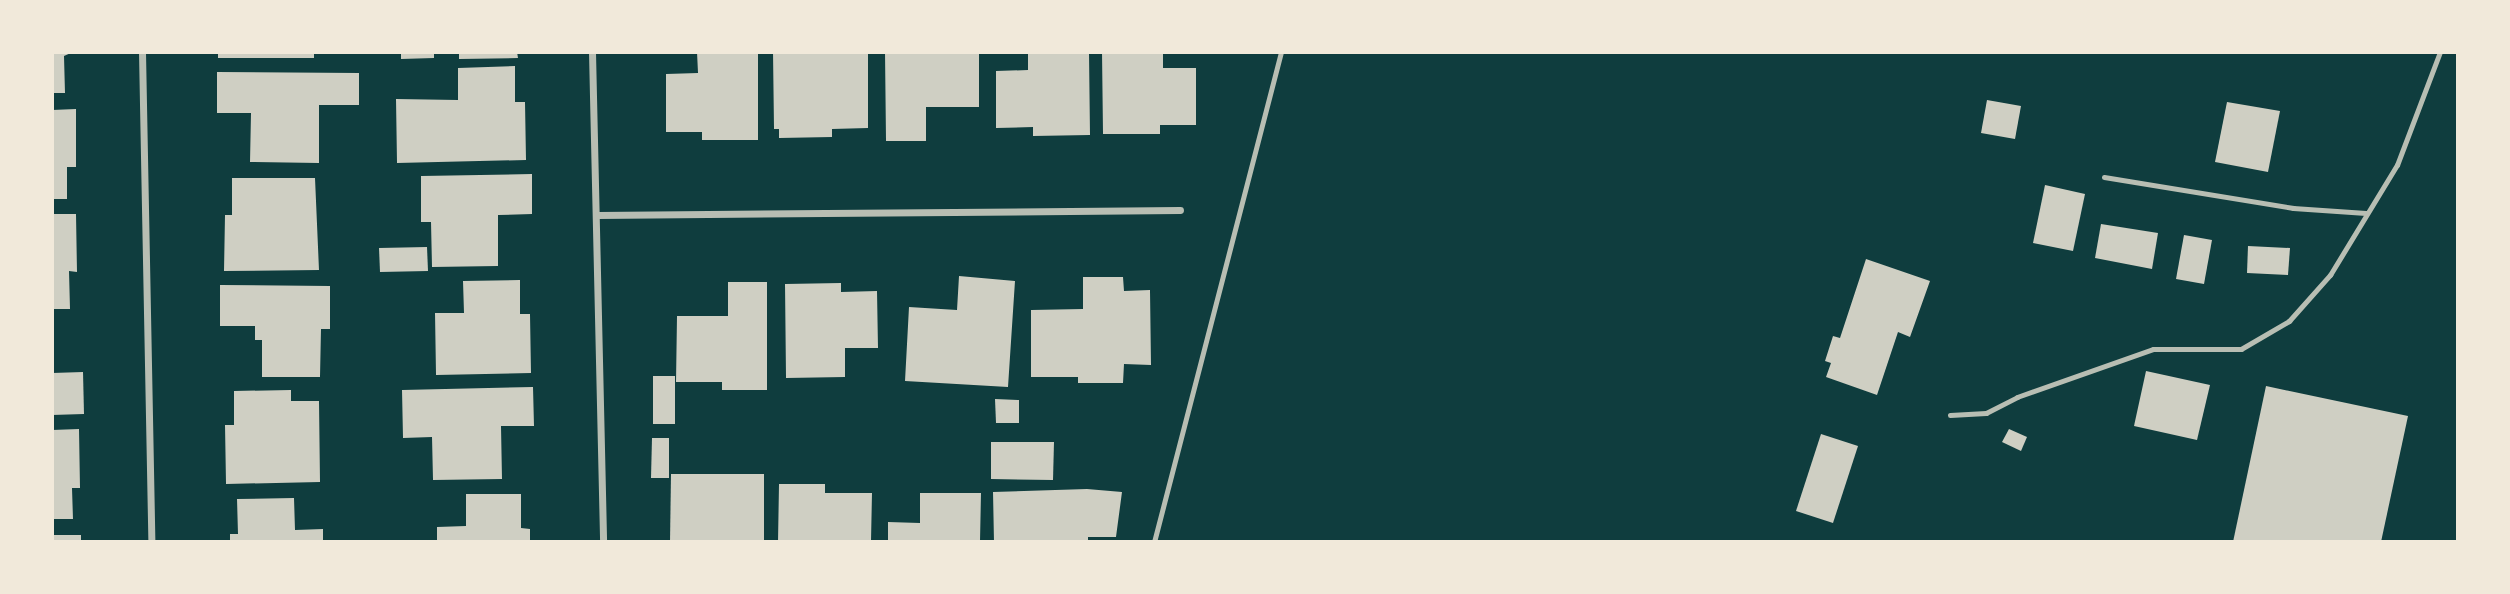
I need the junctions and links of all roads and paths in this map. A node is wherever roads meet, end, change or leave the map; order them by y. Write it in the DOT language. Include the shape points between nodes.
graph roads {
  1 [pos="142,52"];
  2 [pos="592,52"];
  3 [pos="1280,52"];
  4 [pos="2440,52"];
  5 [pos="2104,177"];
  6 [pos="1180,210"];
  7 [pos="2366,213"];
  8 [pos="597,215"];
  9 [pos="1950,415"];
  10 [pos="151,541"];
  11 [pos="603,541"];
  12 [pos="1154,541"];
  1 -- 10 [label="street"];
  2 -- 8 [label="street"];
  3 -- 12 [label="lane"];
  4 -- 7 [label="lane" via="2397,165"];
  5 -- 7 [label="lane" via="2293,208"];
  6 -- 8 [label="street"];
  7 -- 9 [label="lane" via="2330,275 2289,321 2241,349 2153,349 2017,397 1986,413"];
  8 -- 11 [label="street"];
}
